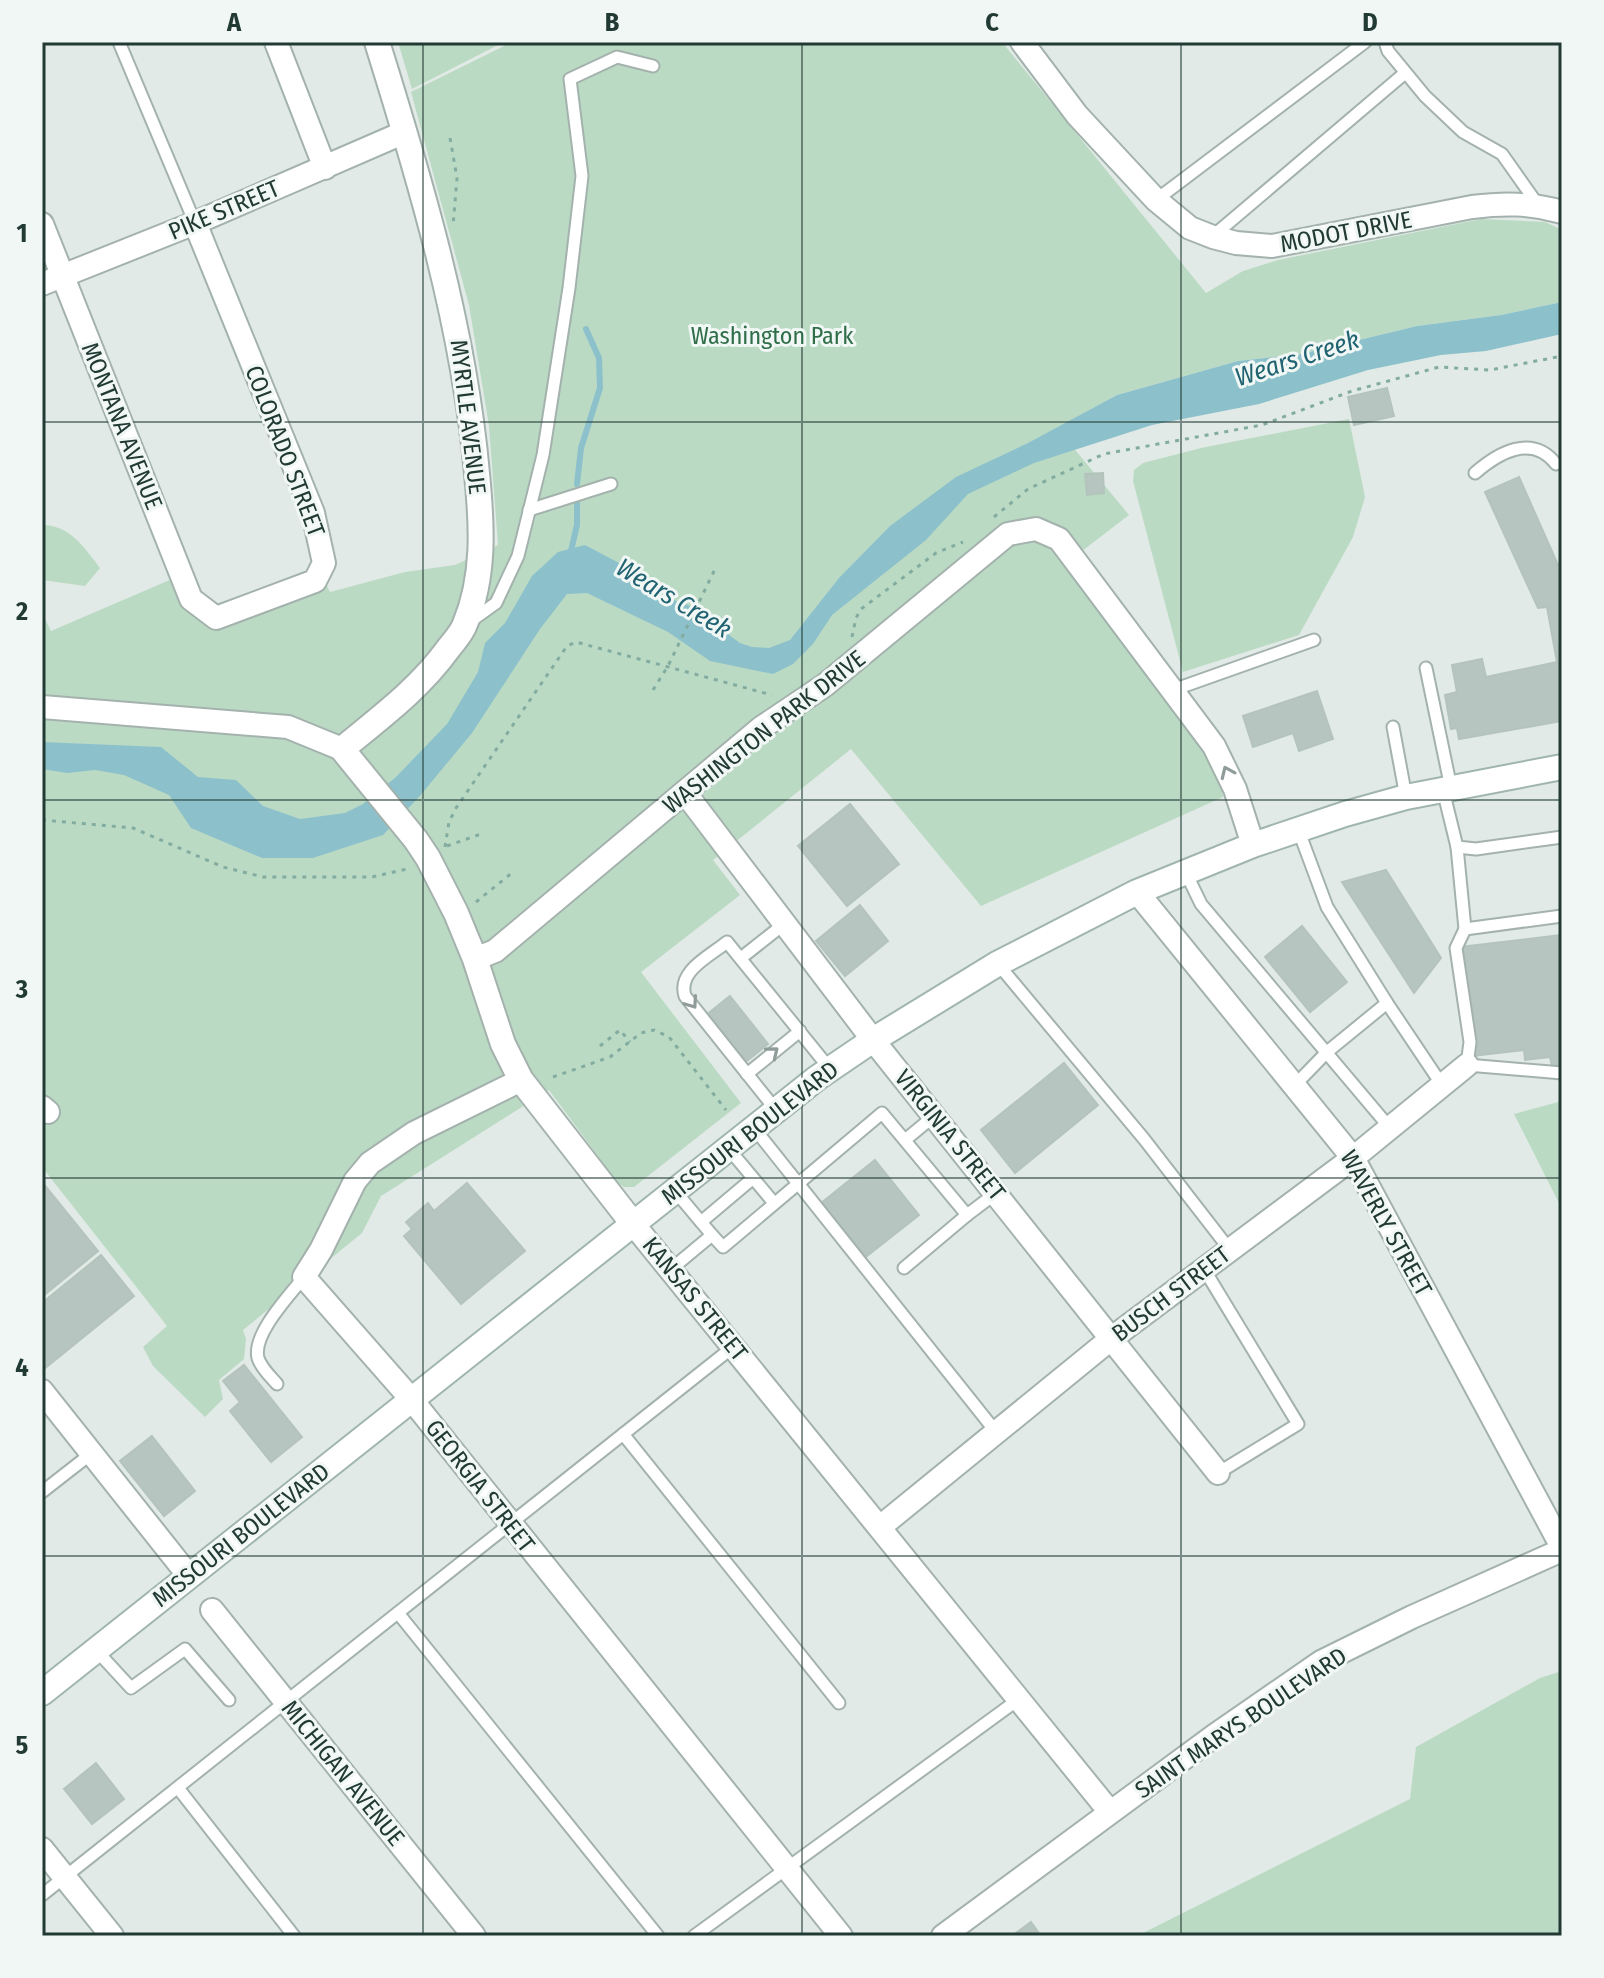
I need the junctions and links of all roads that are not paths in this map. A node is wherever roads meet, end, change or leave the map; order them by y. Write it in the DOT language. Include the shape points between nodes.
graph roads {
  1 [pos="119,42"];
  2 [pos="276,42"];
  3 [pos="377,42"];
  4 [pos="1365,42"];
  5 [pos="1385,42"];
  6 [pos="1027,44"];
  7 [pos="653,66"];
  8 [pos="1405,73"];
  9 [pos="405,132"];
  10 [pos="325,168"];
  11 [pos="1156,200"];
  12 [pos="1538,205"];
  13 [pos="1562,212"];
  14 [pos="195,223"];
  15 [pos="42,224"];
  16 [pos="1213,237"];
  17 [pos="52,280"];
  18 [pos="1556,464"];
  19 [pos="1475,473"];
  20 [pos="611,484"];
  21 [pos="529,510"];
  22 [pos="216,618"];
  23 [pos="465,626"];
  24 [pos="1314,640"];
  25 [pos="1426,668"];
  26 [pos="1173,690"];
  27 [pos="42,707"];
  28 [pos="1393,727"];
  29 [pos="342,749"];
  30 [pos="1562,767"];
  31 [pos="1447,789"];
  32 [pos="686,794"];
  33 [pos="1406,797"];
  34 [pos="1298,829"];
  35 [pos="1562,837"];
  36 [pos="1253,845"];
  37 [pos="1457,847"];
  38 [pos="1186,872"];
  39 [pos="1137,892"];
  40 [pos="1562,916"];
  41 [pos="784,924"];
  42 [pos="1465,929"];
  43 [pos="741,958"];
  44 [pos="475,959"];
  45 [pos="997,964"];
  46 [pos="1387,1003"];
  47 [pos="800,1031"];
  48 [pos="873,1040"];
  49 [pos="1327,1052"];
  50 [pos="1467,1065"];
  51 [pos="830,1069"];
  52 [pos="1562,1073"];
  53 [pos="747,1074"];
  54 [pos="521,1080"];
  55 [pos="1295,1085"];
  56 [pos="1442,1085"];
  57 [pos="776,1110"];
  58 [pos="934,1116"];
  59 [pos="753,1127"];
  60 [pos="1390,1128"];
  61 [pos="905,1140"];
  62 [pos="728,1148"];
  63 [pos="1353,1158"];
  64 [pos="752,1179"];
  65 [pos="798,1183"];
  66 [pos="675,1191"];
  67 [pos="996,1193"];
  68 [pos="774,1203"];
  69 [pos="967,1215"];
  70 [pos="701,1222"];
  71 [pos="634,1225"];
  72 [pos="712,1235"];
  73 [pos="1230,1250"];
  74 [pos="904,1268"];
  75 [pos="1204,1269"];
  76 [pos="670,1270"];
  77 [pos="304,1277"];
  78 [pos="1112,1338"];
  79 [pos="733,1347"];
  80 [pos="277,1384"];
  81 [pos="42,1391"];
  82 [pos="412,1400"];
  83 [pos="996,1432"];
  84 [pos="623,1434"];
  85 [pos="92,1453"];
  86 [pos="1218,1473"];
  87 [pos="42,1492"];
  88 [pos="510,1524"];
  89 [pos="880,1527"];
  90 [pos="1562,1549"];
  91 [pos="189,1576"];
  92 [pos="212,1610"];
  93 [pos="398,1613"];
  94 [pos="96,1650"];
  95 [pos="42,1693"];
  96 [pos="1019,1699"];
  97 [pos="229,1700"];
  98 [pos="286,1702"];
  99 [pos="839,1703"];
  100 [pos="178,1788"];
  101 [pos="1110,1812"];
  102 [pos="42,1849"];
  103 [pos="787,1869"];
  104 [pos="64,1877"];
  105 [pos="42,1895"];
  106 [pos="112,1936"];
  107 [pos="294,1936"];
  108 [pos="474,1936"];
  109 [pos="658,1936"];
  110 [pos="694,1936"];
  111 [pos="841,1936"];
  112 [pos="943,1936"];
  1 -- 14 [label="lane"];
  2 -- 10 [label="street"];
  3 -- 9 [label="main road, MYRTLE AVENUE"];
  4 -- 11 [label="lane"];
  5 -- 8 [label="lane"];
  6 -- 11 [label="street, MODOT DRIVE" via="1077,115"];
  7 -- 21 [label="lane" via="617,57 570,79 582,176 543,455"];
  8 -- 12 [label="lane" via="1463,132 1502,154"];
  8 -- 16 [label="lane"];
  9 -- 10 [label="street, PIKE STREET"];
  9 -- 23 [label="main road, MYRTLE AVENUE" via="456,324 473,429 481,574"];
  10 -- 14 [label="street, PIKE STREET"];
  11 -- 16 [label="street, MODOT DRIVE" via="1190,228"];
  12 -- 13 [label="street, MODOT DRIVE"];
  12 -- 16 [label="street, MODOT DRIVE" via="1472,207 1272,246"];
  14 -- 17 [label="street, PIKE STREET"];
  14 -- 22 [label="street, COLORADO STREET" via="313,513 324,563 315,581"];
  15 -- 17 [label="street, MONTANA AVENUE"];
  17 -- 22 [label="street, MONTANA AVENUE" via="191,599"];
  18 -- 19 [label="lane" via="1537,449 1515,448 1493,457"];
  20 -- 21 [label="lane"];
  21 -- 23 [label="lane" via="518,556 496,603"];
  23 -- 29 [label="main road, MYRTLE AVENUE" via="412,691"];
  24 -- 26 [label="lane"];
  25 -- 31 [label="lane"];
  26 -- 32 [label="street, WASHINGTON PARK DRIVE" via="1059,539 1036,529 1008,534 825,685 761,728"];
  36 -- 26 [label="street, one-way" via="1225,764"];
  27 -- 29 [label="street" via="288,727"];
  28 -- 33 [label="lane"];
  29 -- 44 [label="main road, KANSAS STREET" via="416,840"];
  30 -- 31 [label="main road, MISSOURI BOULEVARD"];
  31 -- 33 [label="main road, MISSOURI BOULEVARD"];
  31 -- 37 [label="lane"];
  32 -- 41 [label="street, VIRGINIA STREET"];
  32 -- 44 [label="street, WASHINGTON PARK DRIVE" via="495,951"];
  33 -- 34 [label="main road, MISSOURI BOULEVARD"];
  34 -- 36 [label="main road, MISSOURI BOULEVARD"];
  34 -- 46 [label="lane" via="1327,907"];
  35 -- 37 [label="lane"];
  36 -- 38 [label="main road, MISSOURI BOULEVARD"];
  37 -- 42 [label="lane"];
  38 -- 39 [label="main road, MISSOURI BOULEVARD"];
  38 -- 49 [label="lane" via="1201,904"];
  39 -- 45 [label="main road, MISSOURI BOULEVARD"];
  39 -- 55 [label="street, WAVERLY STREET"];
  40 -- 42 [label="lane"];
  41 -- 43 [label="lane"];
  41 -- 48 [label="street, VIRGINIA STREET"];
  42 -- 50 [label="lane" via="1456,948 1470,1042"];
  43 -- 47 [label="lane"];
  43 -- 53 [label="lane, one-way" via="727,942 686,975 682,986"];
  44 -- 54 [label="main road, KANSAS STREET" via="503,1044"];
  45 -- 48 [label="main road, MISSOURI BOULEVARD"];
  45 -- 73 [label="lane"];
  46 -- 49 [label="lane"];
  46 -- 56 [label="lane"];
  47 -- 51 [label="lane"];
  53 -- 47 [label="lane, one-way"];
  48 -- 51 [label="main road, MISSOURI BOULEVARD"];
  48 -- 58 [label="street, VIRGINIA STREET"];
  49 -- 55 [label="lane"];
  49 -- 60 [label="lane"];
  50 -- 52 [label="lane"];
  50 -- 56 [label="street, BUSCH STREET"];
  51 -- 57 [label="main road, MISSOURI BOULEVARD"];
  53 -- 57 [label="lane"];
  54 -- 71 [label="main road, KANSAS STREET"];
  54 -- 77 [label="street" via="414,1133 370,1163"];
  55 -- 63 [label="street, WAVERLY STREET"];
  56 -- 60 [label="street, BUSCH STREET"];
  57 -- 59 [label="main road, MISSOURI BOULEVARD"];
  58 -- 61 [label="lane"];
  58 -- 67 [label="street, VIRGINIA STREET"];
  59 -- 62 [label="main road, MISSOURI BOULEVARD"];
  59 -- 65 [label="lane"];
  60 -- 63 [label="street, BUSCH STREET"];
  61 -- 65 [label="lane" via="882,1113"];
  61 -- 69 [label="lane"];
  62 -- 64 [label="lane"];
  62 -- 66 [label="main road, MISSOURI BOULEVARD"];
  63 -- 73 [label="street, BUSCH STREET"];
  63 -- 90 [label="street, WAVERLY STREET"];
  64 -- 68 [label="lane"];
  64 -- 70 [label="lane"];
  65 -- 68 [label="lane"];
  65 -- 83 [label="lane"];
  66 -- 70 [label="lane"];
  66 -- 71 [label="main road, MISSOURI BOULEVARD"];
  67 -- 69 [label="lane"];
  67 -- 78 [label="street, VIRGINIA STREET"];
  68 -- 72 [label="lane" via="723,1247"];
  69 -- 74 [label="lane"];
  70 -- 72 [label="lane"];
  71 -- 76 [label="street, KANSAS STREET"];
  71 -- 82 [label="main road, MISSOURI BOULEVARD"];
  72 -- 76 [label="lane"];
  73 -- 75 [label="street, BUSCH STREET"];
  75 -- 78 [label="street, BUSCH STREET"];
  75 -- 86 [label="lane" via="1298,1424"];
  76 -- 79 [label="street, KANSAS STREET"];
  77 -- 80 [label="lane" via="258,1347 261,1364"];
  77 -- 82 [label="street, GEORGIA STREET"];
  78 -- 83 [label="street, BUSCH STREET"];
  78 -- 86 [label="street, VIRGINIA STREET"];
  79 -- 84 [label="lane"];
  79 -- 89 [label="street, KANSAS STREET"];
  81 -- 85 [label="street"];
  82 -- 88 [label="street, GEORGIA STREET"];
  82 -- 91 [label="main road, MISSOURI BOULEVARD"];
  83 -- 89 [label="street, BUSCH STREET"];
  84 -- 88 [label="lane"];
  84 -- 99 [label="lane"];
  85 -- 87 [label="lane"];
  85 -- 91 [label="street"];
  88 -- 93 [label="lane"];
  88 -- 103 [label="street, GEORGIA STREET"];
  89 -- 96 [label="street, KANSAS STREET"];
  90 -- 101 [label="street, SAINT MARYS BOULEVARD" via="1321,1662"];
  91 -- 94 [label="main road, MISSOURI BOULEVARD"];
  92 -- 98 [label="street, MICHIGAN AVENUE"];
  93 -- 98 [label="lane"];
  93 -- 109 [label="lane"];
  94 -- 95 [label="main road, MISSOURI BOULEVARD"];
  94 -- 97 [label="lane" via="131,1688 185,1649"];
  96 -- 101 [label="street, KANSAS STREET"];
  96 -- 103 [label="lane"];
  98 -- 100 [label="lane"];
  98 -- 108 [label="street, MICHIGAN AVENUE"];
  100 -- 104 [label="lane"];
  100 -- 107 [label="lane"];
  101 -- 112 [label="street, SAINT MARYS BOULEVARD"];
  102 -- 104 [label="street"];
  103 -- 110 [label="lane"];
  103 -- 111 [label="street, GEORGIA STREET"];
  104 -- 105 [label="lane"];
  104 -- 106 [label="street"];
}
